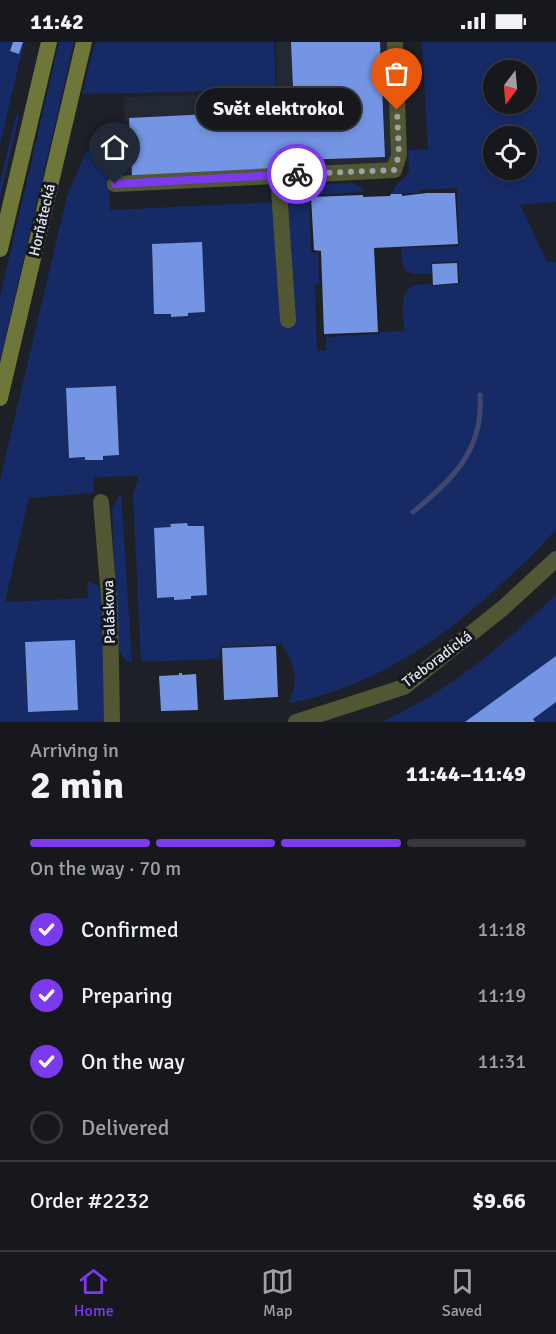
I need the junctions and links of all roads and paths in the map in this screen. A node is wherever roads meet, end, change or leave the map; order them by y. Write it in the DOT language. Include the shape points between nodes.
graph roads {
  1 [pos="49,42"];
  2 [pos="84,42"];
  3 [pos="395,42"];
  4 [pos="278,175"];
  5 [pos="115,184"];
  6 [pos="0,249"];
  7 [pos="288,320"];
  8 [pos="0,398"];
  9 [pos="101,502"];
  10 [pos="556,559"];
  11 [pos="112,722"];
  12 [pos="296,722"];
  1 -- 6 [label="main road"];
  2 -- 8 [label="main road, Horňátecká"];
  3 -- 4 [label="street" via="399,155 394,170"];
  4 -- 5 [label="street"];
  4 -- 7 [label="street"];
  9 -- 11 [label="street, Paláskova" via="110,610"];
  10 -- 12 [label="street, Třeboradická" via="503,608 404,687"];
}
